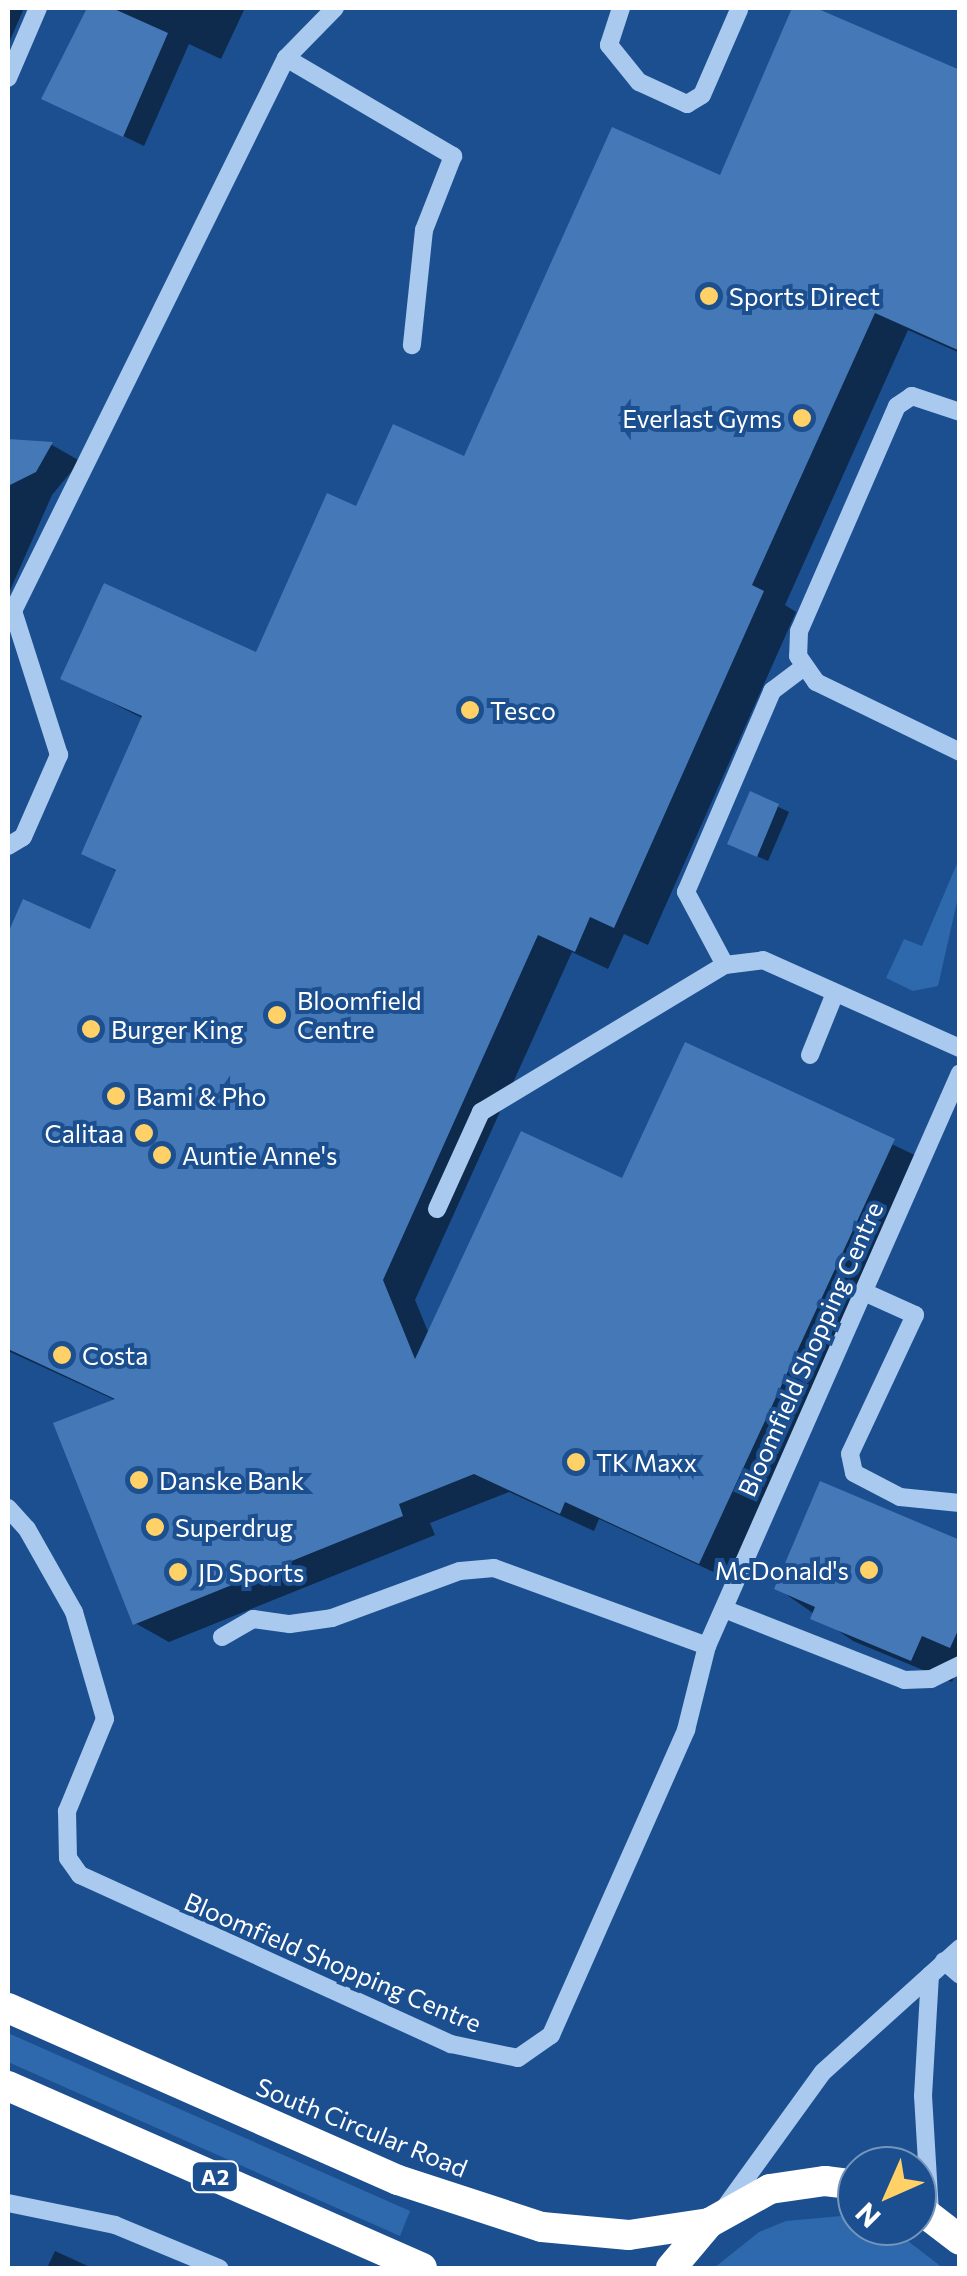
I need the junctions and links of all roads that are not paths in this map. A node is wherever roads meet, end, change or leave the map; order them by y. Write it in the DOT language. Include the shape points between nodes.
graph roads {
  1 [pos="38,8"];
  2 [pos="335,8"];
  3 [pos="621,8"];
  4 [pos="739,10"];
  5 [pos="286,58"];
  6 [pos="8,78"];
  7 [pos="412,345"];
  8 [pos="960,412"];
  9 [pos="10,615"];
  10 [pos="803,668"];
  11 [pos="960,752"];
  12 [pos="8,846"];
  13 [pos="724,965"];
  14 [pos="834,993"];
  15 [pos="960,1048"];
  16 [pos="810,1055"];
  17 [pos="960,1074"];
  18 [pos="437,1209"];
  19 [pos="864,1292"];
  20 [pos="960,1503"];
  21 [pos="8,1508"];
  22 [pos="724,1608"];
  23 [pos="222,1636"];
  24 [pos="707,1646"];
  25 [pos="960,1665"];
  26 [pos="960,1936"];
  27 [pos="946,1960"];
  28 [pos="960,1975"];
  29 [pos="8,2008"];
  30 [pos="8,2086"];
  31 [pos="923,2146"];
  32 [pos="837,2183"];
  33 [pos="8,2206"];
  34 [pos="715,2219"];
  35 [pos="937,2221"];
  36 [pos="960,2240"];
  37 [pos="219,2268"];
  38 [pos="422,2268"];
  39 [pos="672,2268"];
  1 -- 6 [label="street"];
  2 -- 5 [label="street" via="312,24"];
  3 -- 4 [label="street" via="609,45 640,82 687,104 702,95"];
  5 -- 7 [label="street" via="453,156 424,230"];
  5 -- 9 [label="street"];
  8 -- 10 [label="street" via="912,396 897,406 799,631"];
  9 -- 12 [label="street" via="59,755 23,836"];
  10 -- 11 [label="street" via="865,711"];
  10 -- 13 [label="street" via="772,692 686,892"];
  13 -- 14 [label="street" via="762,960"];
  13 -- 18 [label="street" via="481,1112"];
  14 -- 15 [label="street"];
  14 -- 16 [label="street"];
  17 -- 19 [label="street, Bloomfield Shopping Centre"];
  19 -- 20 [label="street" via="916,1315 850,1454 854,1473 900,1497"];
  19 -- 22 [label="street, Bloomfield Shopping Centre"];
  21 -- 24 [label="street, Bloomfield Shopping Centre" via="74,1612 106,1719 67,1811 68,1858 80,1874 368,2008 492,2057 518,2058 551,2035 686,1730"];
  22 -- 24 [label="street, Bloomfield Shopping Centre"];
  22 -- 25 [label="street" via="904,1680 930,1679"];
  23 -- 24 [label="street" via="253,1619 290,1624 332,1618 460,1571 494,1568"];
  26 -- 27 [label="street"];
  27 -- 28 [label="street"];
  27 -- 31 [label="street" via="923,2096"];
  27 -- 34 [label="street" via="823,2072"];
  29 -- 34 [label="highway, South Circular Road" via="398,2180 542,2227 629,2235"];
  30 -- 38 [label="highway, A2"];
  32 -- 34 [label="highway" via="770,2190"];
  33 -- 37 [label="street" via="115,2225"];
  34 -- 39 [label="highway"];
  35 -- 36 [label="highway"];
}
